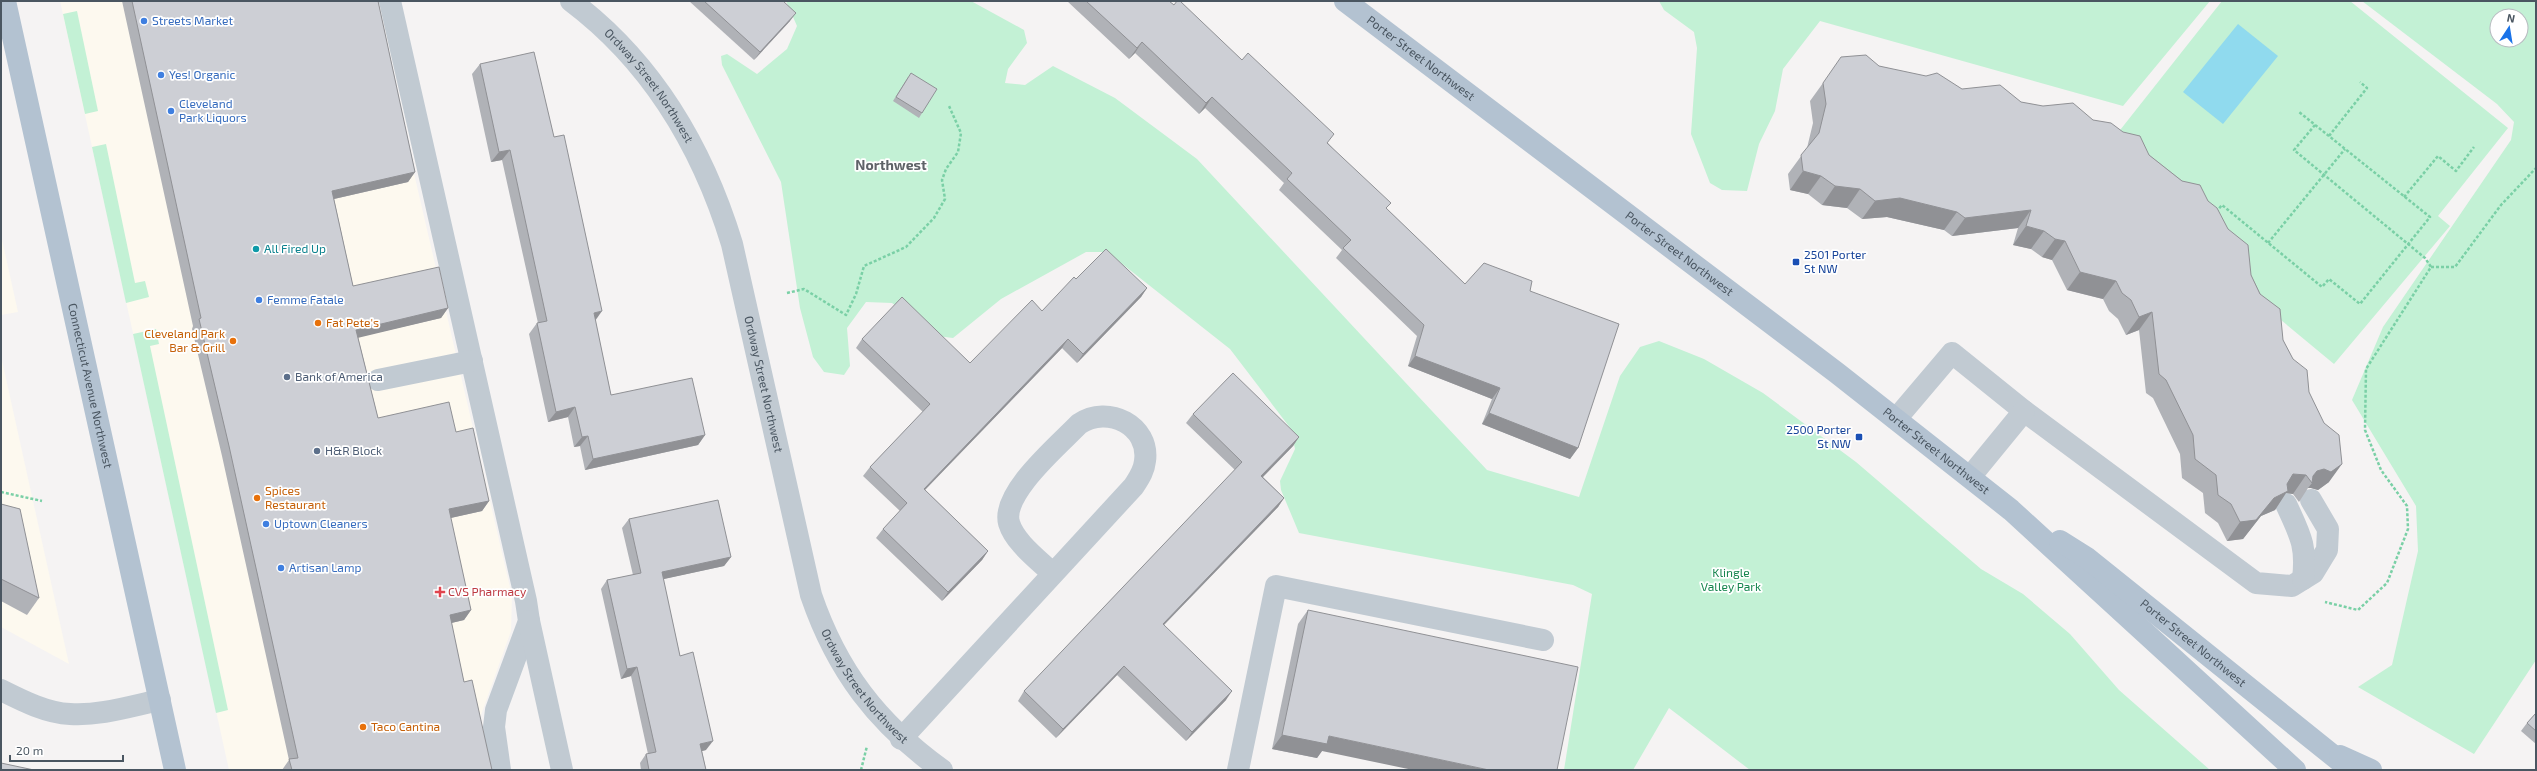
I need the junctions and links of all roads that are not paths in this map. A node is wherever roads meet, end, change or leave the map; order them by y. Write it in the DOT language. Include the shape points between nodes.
graph roads {
  1 [pos="5,1"];
  2 [pos="390,1"];
  3 [pos="571,1"];
  4 [pos="1344,1"];
  5 [pos="472,361"];
  6 [pos="378,380"];
  7 [pos="2024,411"];
  8 [pos="1896,419"];
  9 [pos="1970,477"];
  10 [pos="2311,500"];
  11 [pos="2286,504"];
  12 [pos="2011,510"];
  13 [pos="1053,574"];
  14 [pos="2298,583"];
  15 [pos="528,621"];
  16 [pos="1543,640"];
  17 [pos="1,690"];
  18 [pos="160,700"];
  19 [pos="901,739"];
  20 [pos="2326,750"];
  21 [pos="175,770"];
  22 [pos="500,770"];
  23 [pos="562,770"];
  24 [pos="942,770"];
  25 [pos="1238,770"];
  26 [pos="2295,770"];
  27 [pos="2351,770"];
  28 [pos="2371,770"];
  1 -- 18 [label="main road, Connecticut Avenue Northwest"];
  2 -- 5 [label="street"];
  3 -- 19 [label="street, Ordway Street Northwest" via="602,27 637,63 682,126 703,164 732,244 815,607 836,655 874,710"];
  4 -- 8 [label="main road, Porter Street Northwest"];
  5 -- 6 [label="street"];
  5 -- 15 [label="street" via="526,601"];
  7 -- 8 [label="street" via="1952,353"];
  7 -- 9 [label="street"];
  7 -- 14 [label="street" via="2256,583"];
  8 -- 9 [label="main road, Porter Street Northwest"];
  9 -- 12 [label="main road, Porter Street Northwest"];
  10 -- 14 [label="street" via="2328,529 2327,550 2313,573"];
  11 -- 14 [label="street" via="2302,540 2306,557"];
  12 -- 20 [label="main road, Porter Street Northwest" via="2087,558"];
  12 -- 26 [label="main road, Porter Street Northwest"];
  13 -- 13 [label="street" via="1134,486 1141,474 1145,460 1143,441 1132,426 1116,417 1103,414 1090,417 1079,424 1023,482 1009,509 1009,523 1017,538"];
  13 -- 19 [label="street"];
  15 -- 22 [label="street" via="496,710 495,745"];
  15 -- 23 [label="street"];
  16 -- 25 [label="street" via="1276,586"];
  17 -- 18 [label="street" via="22,700 69,714 92,713"];
  18 -- 21 [label="main road, Connecticut Avenue Northwest"];
  19 -- 24 [label="street, Ordway Street Northwest"];
  20 -- 27 [label="main road, Porter Street Northwest"];
  20 -- 28 [label="main road"];
}
